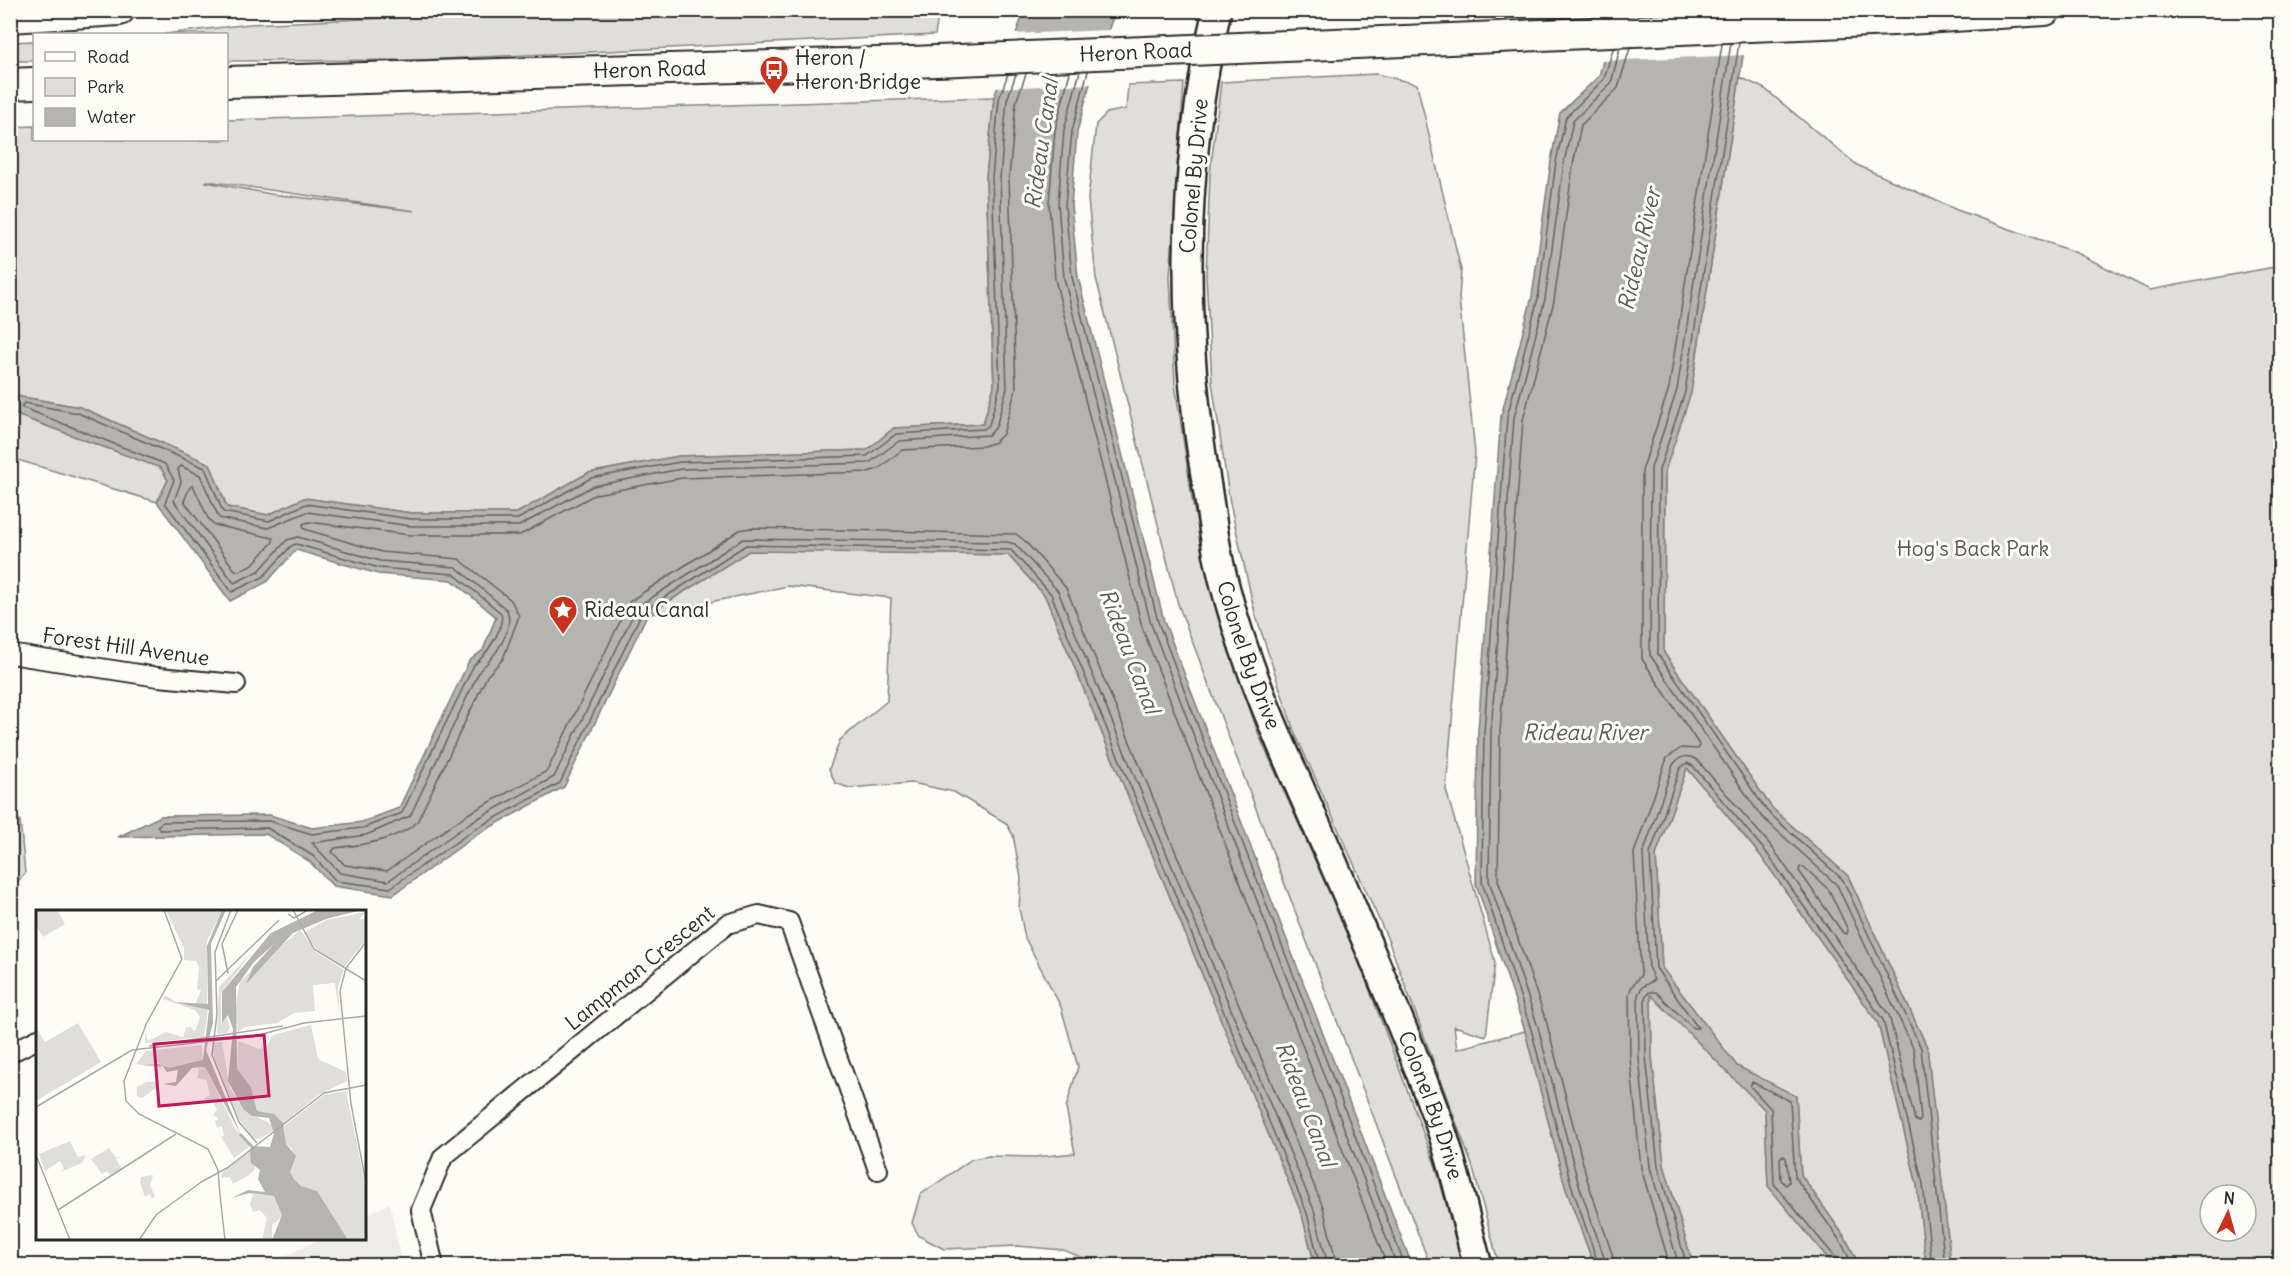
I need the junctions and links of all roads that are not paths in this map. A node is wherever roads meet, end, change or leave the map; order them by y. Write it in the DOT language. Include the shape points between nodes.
graph roads {
  1 [pos="119,10"];
  2 [pos="1217,10"];
  3 [pos="2045,10"];
  4 [pos="10,17"];
  5 [pos="228,82"];
  6 [pos="33,83"];
  7 [pos="10,84"];
  8 [pos="10,654"];
  9 [pos="236,684"];
  10 [pos="36,1040"];
  11 [pos="10,1053"];
  12 [pos="878,1170"];
  13 [pos="434,1266"];
  14 [pos="1478,1266"];
  1 -- 4 [label="main road"];
  2 -- 14 [label="main road, Colonel By Drive" via="1194,138 1187,265 1195,417 1221,570 1266,707 1358,920 1440,1128"];
  3 -- 5 [label="main road, Heron Road, bridge" via="1893,20 912,62"];
  6 -- 7 [label="main road"];
  8 -- 9 [label="street, Forest Hill Avenue" via="158,677"];
  10 -- 11 [label="street"];
  12 -- 13 [label="street, Lampman Crescent" via="789,922 759,915 727,924 443,1157 421,1210"];
}
